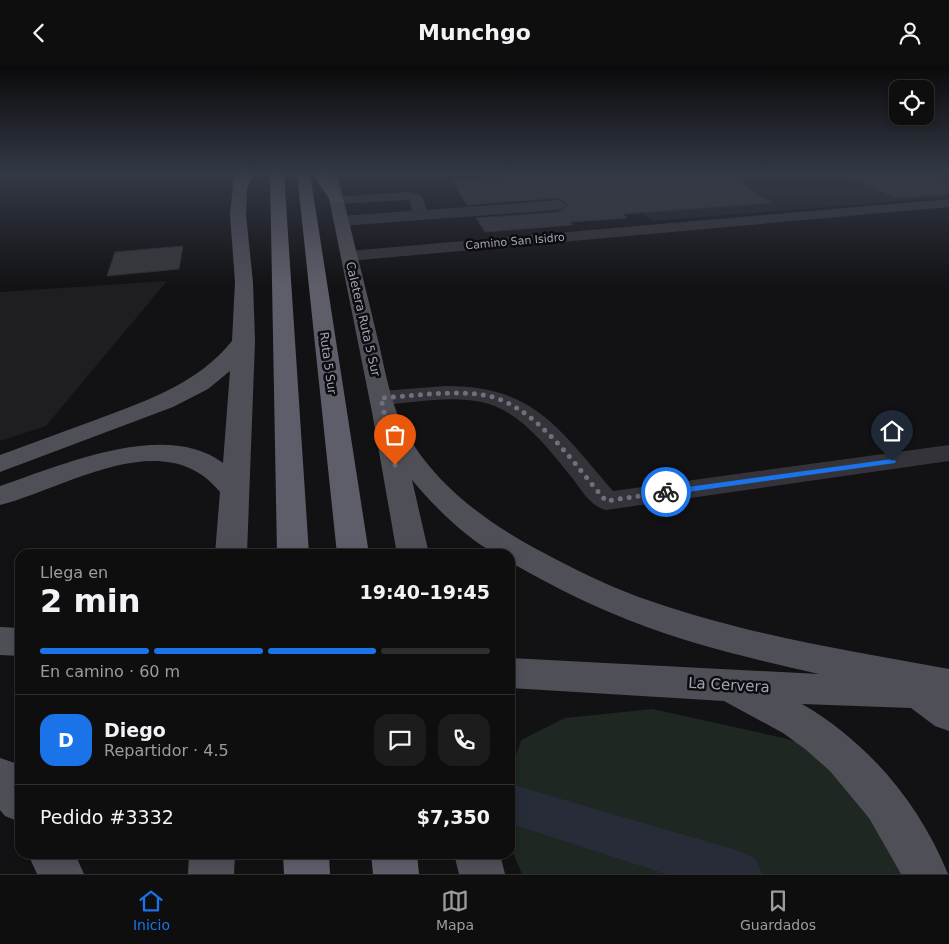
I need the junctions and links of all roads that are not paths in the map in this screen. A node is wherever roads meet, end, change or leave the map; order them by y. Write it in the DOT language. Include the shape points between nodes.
graph roads {
  1 [pos="241,211"];
  2 [pos="279,211"];
  3 [pos="307,211"];
  4 [pos="339,211"];
  5 [pos="382,211"];
  6 [pos="420,211"];
  7 [pos="482,211"];
  8 [pos="564,211"];
  9 [pos="862,211"];
  10 [pos="452,213"];
  11 [pos="421,215"];
  12 [pos="384,218"];
  13 [pos="341,221"];
  14 [pos="588,235"];
  15 [pos="349,256"];
  16 [pos="244,341"];
  17 [pos="382,405"];
  18 [pos="949,453"];
  19 [pos="0,464"];
  20 [pos="235,491"];
  21 [pos="0,496"];
  22 [pos="231,549"];
  23 [pos="293,549"];
  24 [pos="352,549"];
  25 [pos="412,549"];
  26 [pos="511,549"];
  27 [pos="515,551"];
  28 [pos="0,641"];
  29 [pos="15,642"];
  30 [pos="515,673"];
  31 [pos="729,686"];
  32 [pos="939,691"];
  33 [pos="949,714"];
  34 [pos="0,777"];
  35 [pos="15,796"];
  36 [pos="54,859"];
  37 [pos="212,859"];
  38 [pos="306,859"];
  39 [pos="394,859"];
  40 [pos="478,859"];
  41 [pos="61,874"];
  42 [pos="211,874"];
  43 [pos="307,874"];
  44 [pos="396,874"];
  45 [pos="482,874"];
  46 [pos="925,874"];
  1 -- 16 [label="main road"];
  2 -- 23 [label="highway"];
  3 -- 24 [label="highway, Ruta 5 Sur"];
  4 -- 13 [label="main road, Caletera Ruta 5 Sur"];
  5 -- 12 [label="street"];
  6 -- 11 [label="street"];
  7 -- 10 [label="street"];
  8 -- 14 [label="street"];
  9 -- 14 [label="street, Camino San Isidro"];
  10 -- 11 [label="street"];
  10 -- 12 [label="street" via="461,226 391,229"];
  11 -- 12 [label="street"];
  12 -- 13 [label="street"];
  13 -- 15 [label="main road, Caletera Ruta 5 Sur"];
  14 -- 15 [label="street, Camino San Isidro" via="470,239"];
  15 -- 17 [label="main road, Caletera Ruta 5 Sur"];
  16 -- 19 [label="main road" via="214,374 180,396"];
  16 -- 20 [label="main road"];
  17 -- 18 [label="street" via="448,393 484,395 512,404 536,421 606,501"];
  17 -- 25 [label="main road, Caletera Ruta 5 Sur"];
  17 -- 26 [label="main road" via="405,451 421,473 443,497"];
  20 -- 21 [label="main road" via="227,480 202,462 178,454 153,452 112,458"];
  20 -- 22 [label="main road"];
  27 -- 32 [label="main road" via="582,587 642,612 726,639"];
  28 -- 29 [label="main road"];
  30 -- 31 [label="main road, La Cervera"];
  31 -- 32 [label="main road, La Cervera"];
  31 -- 46 [label="main road" via="778,710 830,745 887,807"];
  32 -- 33 [label="main road"];
  34 -- 35 [label="main road"];
  36 -- 41 [label="main road"];
  37 -- 42 [label="main road"];
  38 -- 43 [label="highway"];
  39 -- 44 [label="highway"];
  40 -- 45 [label="main road"];
}
